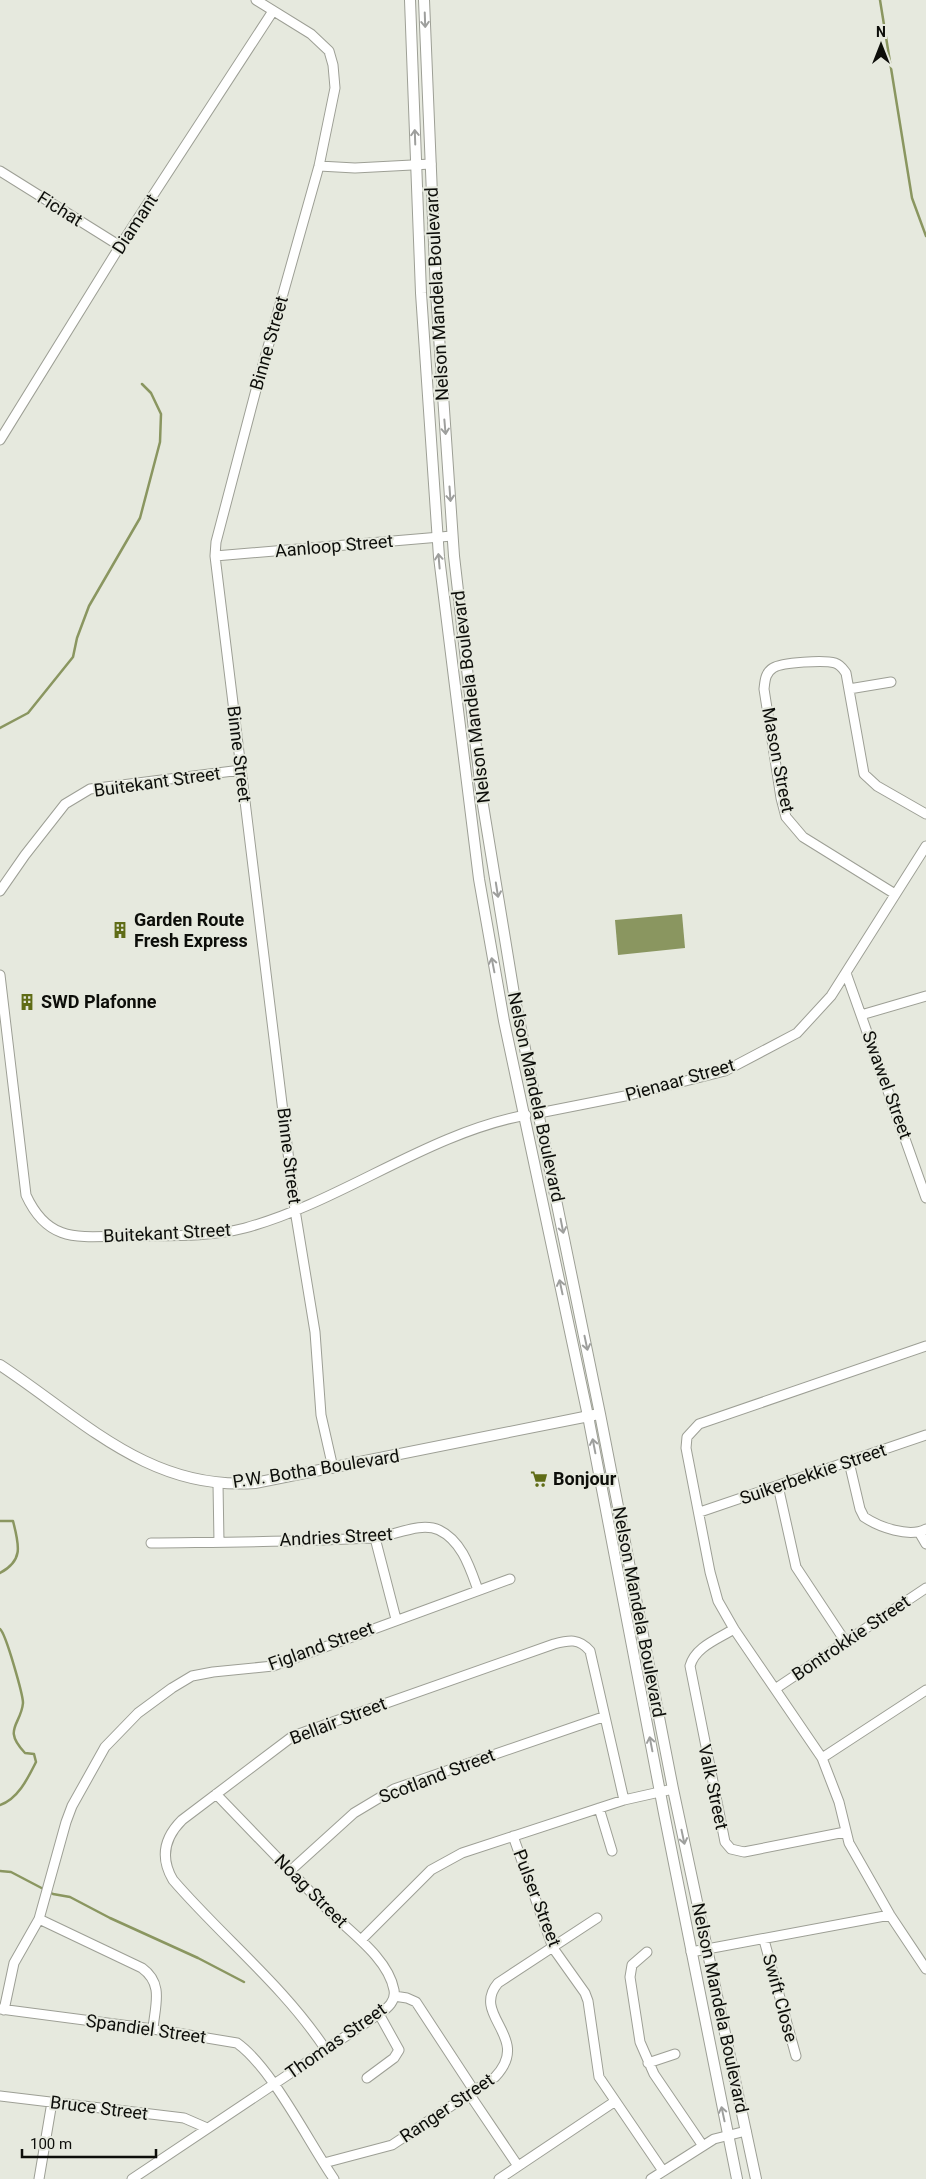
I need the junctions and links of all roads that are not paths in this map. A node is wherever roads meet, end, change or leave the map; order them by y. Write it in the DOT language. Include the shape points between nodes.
graph roads {
  1 [pos="256,0"];
  2 [pos="410,0"];
  3 [pos="424,0"];
  4 [pos="273,11"];
  5 [pos="431,164"];
  6 [pos="416,165"];
  7 [pos="319,166"];
  8 [pos="0,171"];
  9 [pos="120,246"];
  10 [pos="0,440"];
  11 [pos="452,536"];
  12 [pos="437,538"];
  13 [pos="215,556"];
  14 [pos="891,682"];
  15 [pos="849,689"];
  16 [pos="241,770"];
  17 [pos="926,814"];
  18 [pos="926,846"];
  19 [pos="0,891"];
  20 [pos="895,894"];
  21 [pos="846,973"];
  22 [pos="0,975"];
  23 [pos="926,996"];
  24 [pos="862,1015"];
  25 [pos="539,1113"];
  26 [pos="526,1116"];
  27 [pos="926,1198"];
  28 [pos="295,1210"];
  29 [pos="570,1266"];
  30 [pos="557,1268"];
  31 [pos="926,1346"];
  32 [pos="0,1365"];
  33 [pos="600,1414"];
  34 [pos="588,1416"];
  35 [pos="926,1435"];
  36 [pos="849,1462"];
  37 [pos="333,1468"];
  38 [pos="218,1484"];
  39 [pos="778,1486"];
  40 [pos="700,1512"];
  41 [pos="922,1531"];
  42 [pos="375,1538"];
  43 [pos="219,1542"];
  44 [pos="151,1543"];
  45 [pos="625,1544"];
  46 [pos="926,1544"];
  47 [pos="613,1546"];
  48 [pos="510,1579"];
  49 [pos="926,1588"];
  50 [pos="478,1590"];
  51 [pos="396,1619"];
  52 [pos="734,1629"];
  53 [pos="643,1638"];
  54 [pos="631,1640"];
  55 [pos="845,1641"];
  56 [pos="776,1689"];
  57 [pos="926,1690"];
  58 [pos="603,1717"];
  59 [pos="822,1758"];
  60 [pos="673,1789"];
  61 [pos="660,1792"];
  62 [pos="216,1794"];
  63 [pos="624,1800"];
  64 [pos="599,1808"];
  65 [pos="846,1832"];
  66 [pos="513,1836"];
  67 [pos="612,1851"];
  68 [pos="290,1871"];
  69 [pos="890,1915"];
  70 [pos="597,1918"];
  71 [pos="39,1919"];
  72 [pos="361,1940"];
  73 [pos="764,1940"];
  74 [pos="553,1948"];
  75 [pos="707,1950"];
  76 [pos="647,1952"];
  77 [pos="691,1952"];
  78 [pos="926,1969"];
  79 [pos="394,1996"];
  80 [pos="2,2009"];
  81 [pos="379,2014"];
  82 [pos="153,2029"];
  83 [pos="326,2050"];
  84 [pos="675,2054"];
  85 [pos="796,2056"];
  86 [pos="648,2063"];
  87 [pos="367,2078"];
  88 [pos="273,2084"];
  89 [pos="473,2093"];
  90 [pos="0,2096"];
  91 [pos="52,2102"];
  92 [pos="614,2102"];
  93 [pos="207,2128"];
  94 [pos="746,2131"];
  95 [pos="727,2135"];
  96 [pos="703,2146"];
  97 [pos="324,2164"];
  98 [pos="518,2166"];
  99 [pos="663,2171"];
  100 [pos="39,2179"];
  101 [pos="132,2179"];
  102 [pos="334,2179"];
  103 [pos="498,2179"];
  104 [pos="651,2179"];
  105 [pos="737,2179"];
  106 [pos="756,2179"];
  1 -- 4 [label="street"];
  6 -- 2 [label="street, Nelson Mandela Boulevard, one-way"];
  3 -- 5 [label="street, Nelson Mandela Boulevard, one-way"];
  4 -- 7 [label="street, Binne Street" via="311,34 329,51 334,65 335,88"];
  4 -- 9 [label="street, Diamant"];
  5 -- 6 [label="street"];
  5 -- 11 [label="street, Nelson Mandela Boulevard, one-way"];
  6 -- 7 [label="street"];
  6 -- 12 [label="street, Nelson Mandela Boulevard"];
  7 -- 13 [label="street, Binne Street" via="257,386"];
  8 -- 9 [label="street, Fichat"];
  9 -- 10 [label="street, Diamant"];
  11 -- 12 [label="street, Aanloop Street"];
  11 -- 25 [label="street, Nelson Mandela Boulevard, one-way" via="482,799 509,968"];
  12 -- 13 [label="street, Aanloop Street"];
  26 -- 12 [label="street, Nelson Mandela Boulevard, one-way" via="504,1021 479,879"];
  13 -- 16 [label="street, Binne Street"];
  14 -- 15 [label="street"];
  15 -- 17 [label="street" via="864,774 877,786"];
  15 -- 20 [label="street, Mason Street" via="846,673 828,661 782,665 767,674 764,689 781,798 786,817 803,837"];
  16 -- 19 [label="street, Buitekant Street" via="90,789 65,804"];
  16 -- 28 [label="street, Binne Street"];
  18 -- 20 [label="street, Pienaar Street"];
  20 -- 21 [label="street, Pienaar Street"];
  21 -- 24 [label="street, Swawel Street"];
  21 -- 25 [label="street, Pienaar Street" via="822,1008 797,1033 725,1071 630,1096"];
  22 -- 28 [label="street, Buitekant Street" via="26,1195 42,1222 66,1236 170,1235 243,1228"];
  23 -- 24 [label="street"];
  24 -- 27 [label="street, Swawel Street"];
  25 -- 26 [label="street"];
  25 -- 29 [label="street, Nelson Mandela Boulevard, one-way"];
  26 -- 28 [label="street, Buitekant Street" via="465,1132"];
  26 -- 30 [label="street, Nelson Mandela Boulevard"];
  28 -- 37 [label="street, Binne Street" via="315,1332 321,1415"];
  29 -- 30 [label="street"];
  29 -- 33 [label="street, Nelson Mandela Boulevard, one-way"];
  34 -- 30 [label="street, Nelson Mandela Boulevard, one-way"];
  31 -- 40 [label="street" via="698,1424 687,1437 686,1448"];
  32 -- 38 [label="street, P.W. Botha Boulevard" via="132,1456 170,1474"];
  33 -- 34 [label="street, P.W. Botha Boulevard"];
  33 -- 45 [label="street, Nelson Mandela Boulevard"];
  34 -- 37 [label="street, P.W. Botha Boulevard"];
  47 -- 34 [label="street, Nelson Mandela Boulevard, one-way"];
  35 -- 36 [label="street, Suikerbekkie Street"];
  36 -- 39 [label="street, Suikerbekkie Street"];
  36 -- 41 [label="street" via="864,1517 902,1531"];
  37 -- 38 [label="street, P.W. Botha Boulevard" via="255,1483"];
  38 -- 43 [label="street"];
  39 -- 40 [label="street, Suikerbekkie Street"];
  39 -- 55 [label="street" via="796,1567"];
  40 -- 52 [label="street" via="714,1588"];
  41 -- 46 [label="street"];
  42 -- 43 [label="street, Andries Street"];
  42 -- 50 [label="street, Andries Street" via="422,1528 438,1530 450,1538 464,1556"];
  42 -- 51 [label="street"];
  43 -- 44 [label="street, Andries Street"];
  45 -- 47 [label="street"];
  45 -- 53 [label="street, Nelson Mandela Boulevard"];
  47 -- 54 [label="street, Nelson Mandela Boulevard"];
  48 -- 50 [label="street, Figland Street"];
  49 -- 55 [label="street, Bontrokkie Street"];
  50 -- 51 [label="street, Figland Street"];
  51 -- 71 [label="street, Figland Street" via="273,1666 192,1676 138,1713 105,1747 72,1806"];
  52 -- 56 [label="street"];
  52 -- 65 [label="street, Valk Street" via="700,1649 690,1666 725,1842 731,1849 744,1852"];
  53 -- 54 [label="street"];
  53 -- 60 [label="street, Nelson Mandela Boulevard"];
  61 -- 54 [label="street, Nelson Mandela Boulevard, one-way"];
  55 -- 56 [label="street, Bontrokkie Street"];
  56 -- 59 [label="street"];
  57 -- 59 [label="street"];
  58 -- 62 [label="street, Bellair Street" via="590,1651 580,1641 564,1641 293,1736"];
  58 -- 63 [label="street, Bellair Street"];
  58 -- 68 [label="street, Scotland Street" via="394,1789 354,1813"];
  59 -- 65 [label="street" via="839,1802"];
  60 -- 61 [label="street"];
  60 -- 75 [label="street, Nelson Mandela Boulevard, one-way"];
  61 -- 63 [label="street"];
  61 -- 77 [label="street, Nelson Mandela Boulevard"];
  62 -- 68 [label="street, Noag Street"];
  62 -- 83 [label="street, Bellair Street" via="172,1830 165,1850 168,1870 182,1890 307,2021"];
  63 -- 64 [label="street"];
  64 -- 66 [label="street"];
  64 -- 67 [label="street"];
  65 -- 69 [label="street"];
  66 -- 72 [label="street" via="444,1862 424,1877"];
  66 -- 74 [label="street, Pulser Street"];
  68 -- 72 [label="street, Noag Street"];
  69 -- 73 [label="street"];
  69 -- 78 [label="street"];
  70 -- 74 [label="street, Ranger Street"];
  71 -- 80 [label="street, Figland Street" via="14,1962"];
  71 -- 82 [label="street" via="152,1975 157,1989"];
  72 -- 79 [label="street, Noag Street" via="378,1959"];
  73 -- 75 [label="street"];
  73 -- 85 [label="street, Swift Close"];
  74 -- 89 [label="street, Ranger Street" via="492,1990 490,2006 507,2040 507,2053 501,2071"];
  74 -- 92 [label="street, Pulser Street" via="585,1993 596,2068"];
  75 -- 77 [label="street"];
  75 -- 94 [label="street, Nelson Mandela Boulevard"];
  76 -- 86 [label="street" via="632,1965 630,1977 640,2042"];
  95 -- 77 [label="street, Nelson Mandela Boulevard, one-way"];
  79 -- 81 [label="street, Thomas Street" via="389,2006"];
  79 -- 89 [label="street" via="416,2002"];
  80 -- 82 [label="street, Spandiel Street"];
  81 -- 83 [label="street, Thomas Street"];
  81 -- 87 [label="street" via="399,2050 394,2058"];
  82 -- 88 [label="street, Spandiel Street" via="237,2043 247,2050"];
  83 -- 88 [label="street, Thomas Street"];
  84 -- 86 [label="street"];
  86 -- 96 [label="street"];
  88 -- 93 [label="street"];
  88 -- 97 [label="street, Spandiel Street"];
  89 -- 97 [label="street, Ranger Street" via="392,2145"];
  89 -- 98 [label="street"];
  90 -- 91 [label="street, Bruce Street"];
  91 -- 93 [label="street, Bruce Street" via="184,2118"];
  91 -- 100 [label="street"];
  92 -- 98 [label="street"];
  92 -- 99 [label="street, Pulser Street"];
  93 -- 101 [label="street"];
  94 -- 95 [label="street"];
  94 -- 106 [label="street, Nelson Mandela Boulevard"];
  95 -- 96 [label="street"];
  95 -- 105 [label="street, Nelson Mandela Boulevard"];
  96 -- 99 [label="street"];
  97 -- 102 [label="street, Spandiel Street"];
  98 -- 103 [label="street"];
  99 -- 104 [label="street"];
}
